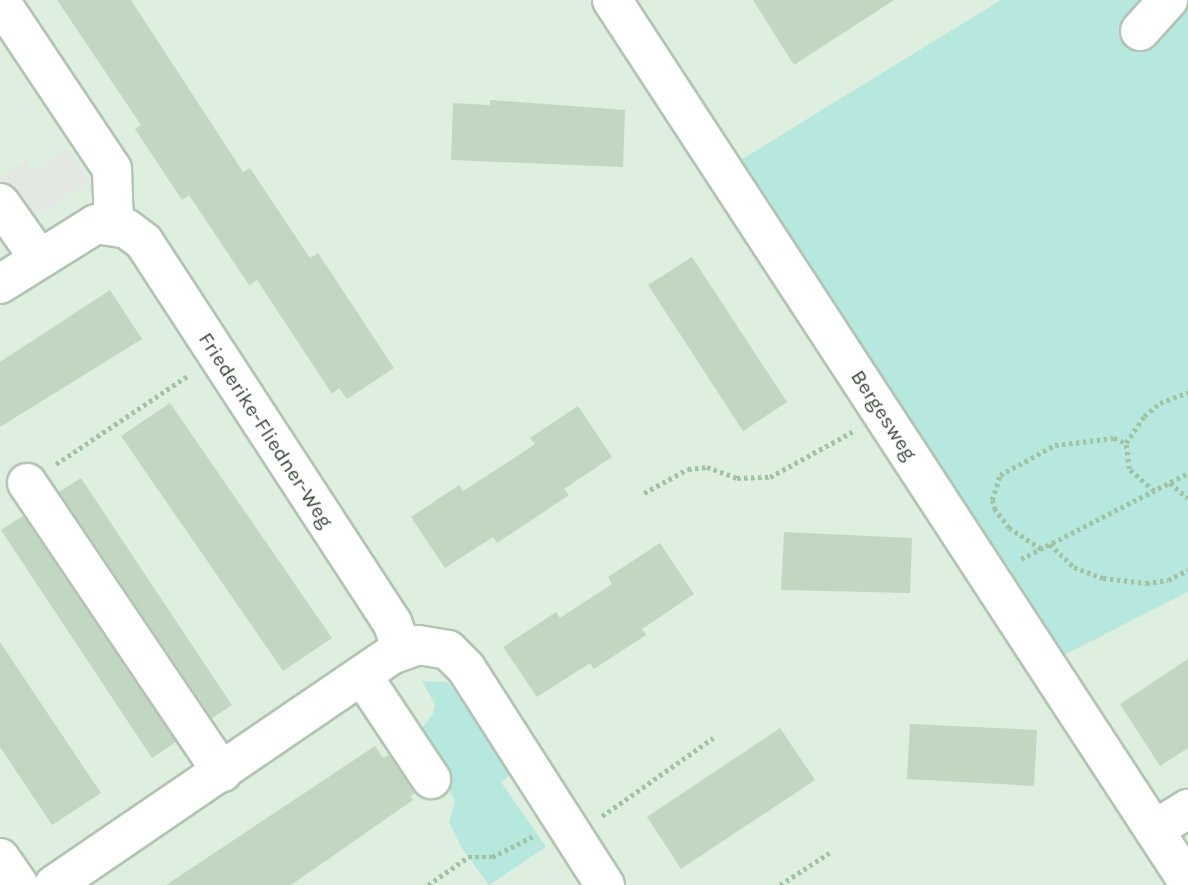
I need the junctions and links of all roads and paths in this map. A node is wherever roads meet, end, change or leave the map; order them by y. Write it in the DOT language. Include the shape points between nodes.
graph roads {
  1 [pos="612,0"];
  2 [pos="1168,0"];
  3 [pos="0,1"];
  4 [pos="1140,31"];
  5 [pos="0,203"];
  6 [pos="114,226"];
  7 [pos="39,258"];
  8 [pos="0,284"];
  9 [pos="216,357"];
  10 [pos="1188,391"];
  11 [pos="883,414"];
  12 [pos="1126,443"];
  13 [pos="1188,473"];
  14 [pos="27,483"];
  15 [pos="1170,483"];
  16 [pos="1154,491"];
  17 [pos="644,493"];
  18 [pos="1188,498"];
  19 [pos="1050,544"];
  20 [pos="1041,549"];
  21 [pos="1188,570"];
  22 [pos="989,576"];
  23 [pos="402,649"];
  24 [pos="362,675"];
  25 [pos="713,738"];
  26 [pos="222,772"];
  27 [pos="431,779"];
  28 [pos="1188,809"];
  29 [pos="567,829"];
  30 [pos="1154,830"];
  31 [pos="829,853"];
  32 [pos="0,858"];
  33 [pos="1188,882"];
  34 [pos="19,885"];
  35 [pos="54,885"];
  36 [pos="428,885"];
  37 [pos="605,885"];
  38 [pos="780,885"];
  1 -- 11 [label="street, Bergesweg"];
  2 -- 4 [label="street"];
  3 -- 6 [label="street" via="112,169"];
  5 -- 7 [label="street"];
  6 -- 7 [label="street" via="82,230"];
  6 -- 9 [label="street, Friederike-Fliedner-Weg" via="127,229 148,248"];
  7 -- 8 [label="street"];
  9 -- 14 [label="path"];
  9 -- 23 [label="street, Friederike-Fliedner-Weg" via="392,622"];
  10 -- 12 [label="path" via="1160,403"];
  11 -- 17 [label="path" via="770,477 737,478 707,467 688,469"];
  11 -- 22 [label="street, Bergesweg"];
  12 -- 16 [label="path" via="1129,469"];
  12 -- 20 [label="path" via="1114,438 1055,445 1000,475 992,500 995,510 1009,528"];
  13 -- 15 [label="path"];
  14 -- 26 [label="street"];
  15 -- 16 [label="path"];
  15 -- 18 [label="path"];
  16 -- 19 [label="path"];
  19 -- 20 [label="path"];
  19 -- 21 [label="path" via="1074,567 1103,578 1146,583"];
  20 -- 22 [label="path"];
  22 -- 30 [label="street, Bergesweg"];
  23 -- 24 [label="street"];
  23 -- 29 [label="street" via="427,645 449,650 458,658"];
  24 -- 26 [label="street"];
  24 -- 27 [label="street"];
  25 -- 29 [label="path"];
  26 -- 35 [label="street"];
  28 -- 30 [label="street"];
  29 -- 36 [label="path" via="492,858 468,857"];
  29 -- 37 [label="street"];
  30 -- 33 [label="street, Bergesweg"];
  31 -- 38 [label="path"];
  32 -- 34 [label="street"];
}
